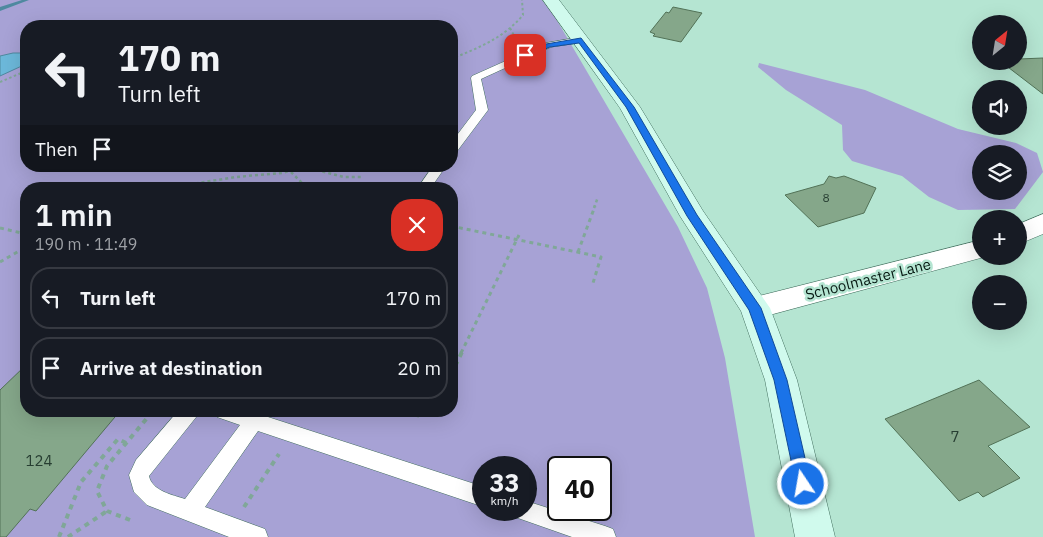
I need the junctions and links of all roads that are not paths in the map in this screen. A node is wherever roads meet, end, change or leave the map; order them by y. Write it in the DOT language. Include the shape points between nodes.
graph roads {
  1 [pos="551,0"];
  2 [pos="581,40"];
  3 [pos="458,142"];
  4 [pos="1043,223"];
  5 [pos="1027,231"];
  6 [pos="972,252"];
  7 [pos="755,308"];
  8 [pos="184,417"];
  9 [pos="256,417"];
  10 [pos="259,417"];
  11 [pos="472,493"];
  12 [pos="189,512"];
  13 [pos="537,515"];
  14 [pos="257,537"];
  15 [pos="605,537"];
  16 [pos="815,537"];
  1 -- 2 [label="street"];
  2 -- 3 [label="lane" via="549,45 476,78 482,110"];
  2 -- 7 [label="street" via="630,107 693,216"];
  4 -- 5 [label="street"];
  6 -- 7 [label="street, Schoolmaster Lane"];
  7 -- 16 [label="street" via="780,380"];
  8 -- 12 [label="lane" via="143,467 139,481 154,498"];
  9 -- 12 [label="lane"];
  10 -- 11 [label="lane" via="292,435"];
  12 -- 14 [label="lane"];
  13 -- 15 [label="lane"];
}
